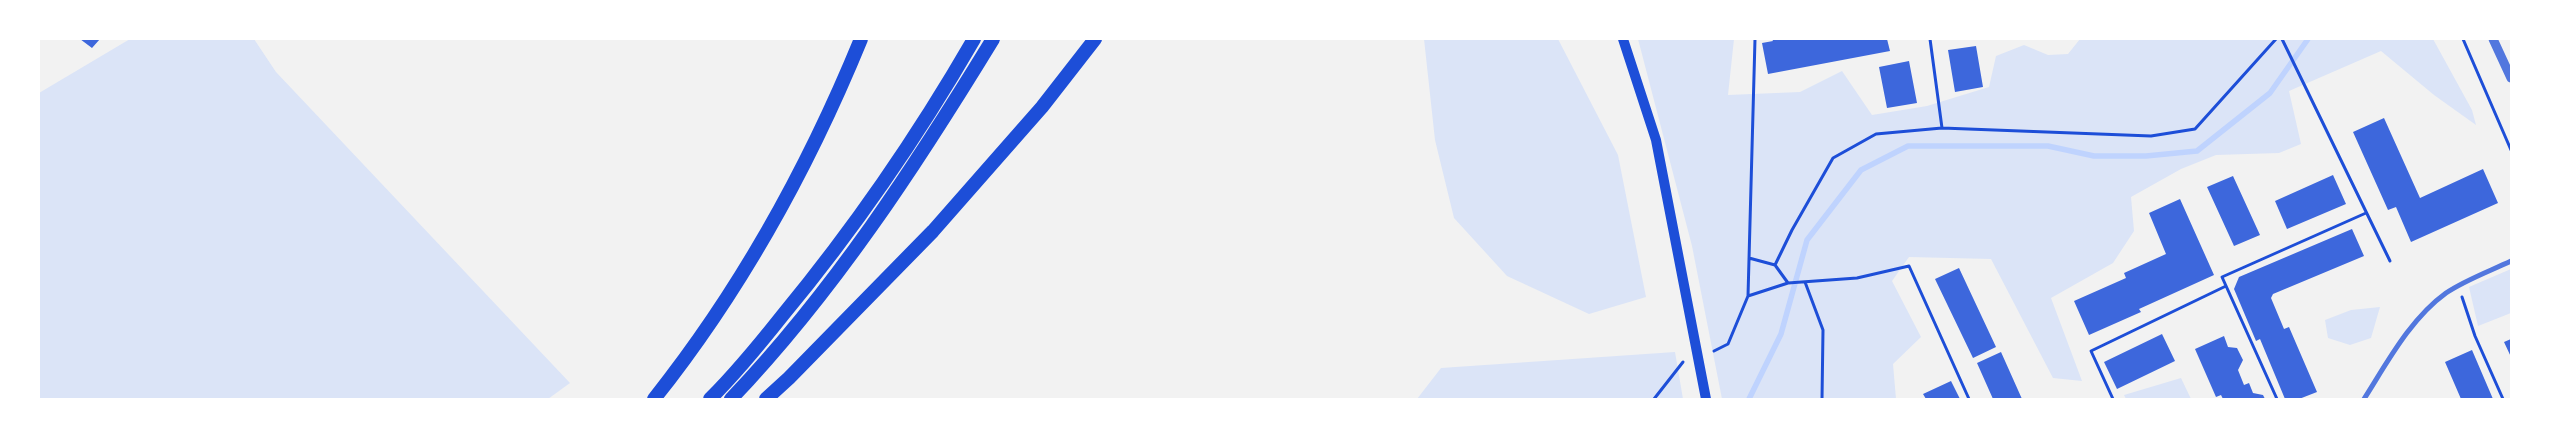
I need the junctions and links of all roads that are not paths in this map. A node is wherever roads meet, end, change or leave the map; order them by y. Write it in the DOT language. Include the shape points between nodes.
graph roads {
  1 [pos="861,39"];
  2 [pos="974,39"];
  3 [pos="993,39"];
  4 [pos="1095,39"];
  5 [pos="1623,39"];
  6 [pos="2493,39"];
  7 [pos="2511,78"];
  8 [pos="2511,261"];
  9 [pos="654,399"];
  10 [pos="710,399"];
  11 [pos="731,399"];
  12 [pos="766,399"];
  13 [pos="1706,399"];
  14 [pos="2364,399"];
  1 -- 9 [label="highway" via="837,98 782,205 732,288"];
  2 -- 10 [label="highway" via="938,101 824,265 732,377"];
  3 -- 11 [label="highway" via="900,185 835,277"];
  4 -- 12 [label="highway" via="1042,107 933,231"];
  5 -- 13 [label="main road" via="1656,140"];
  6 -- 7 [label="street"];
  8 -- 14 [label="street" via="2446,293 2416,321"];
}
